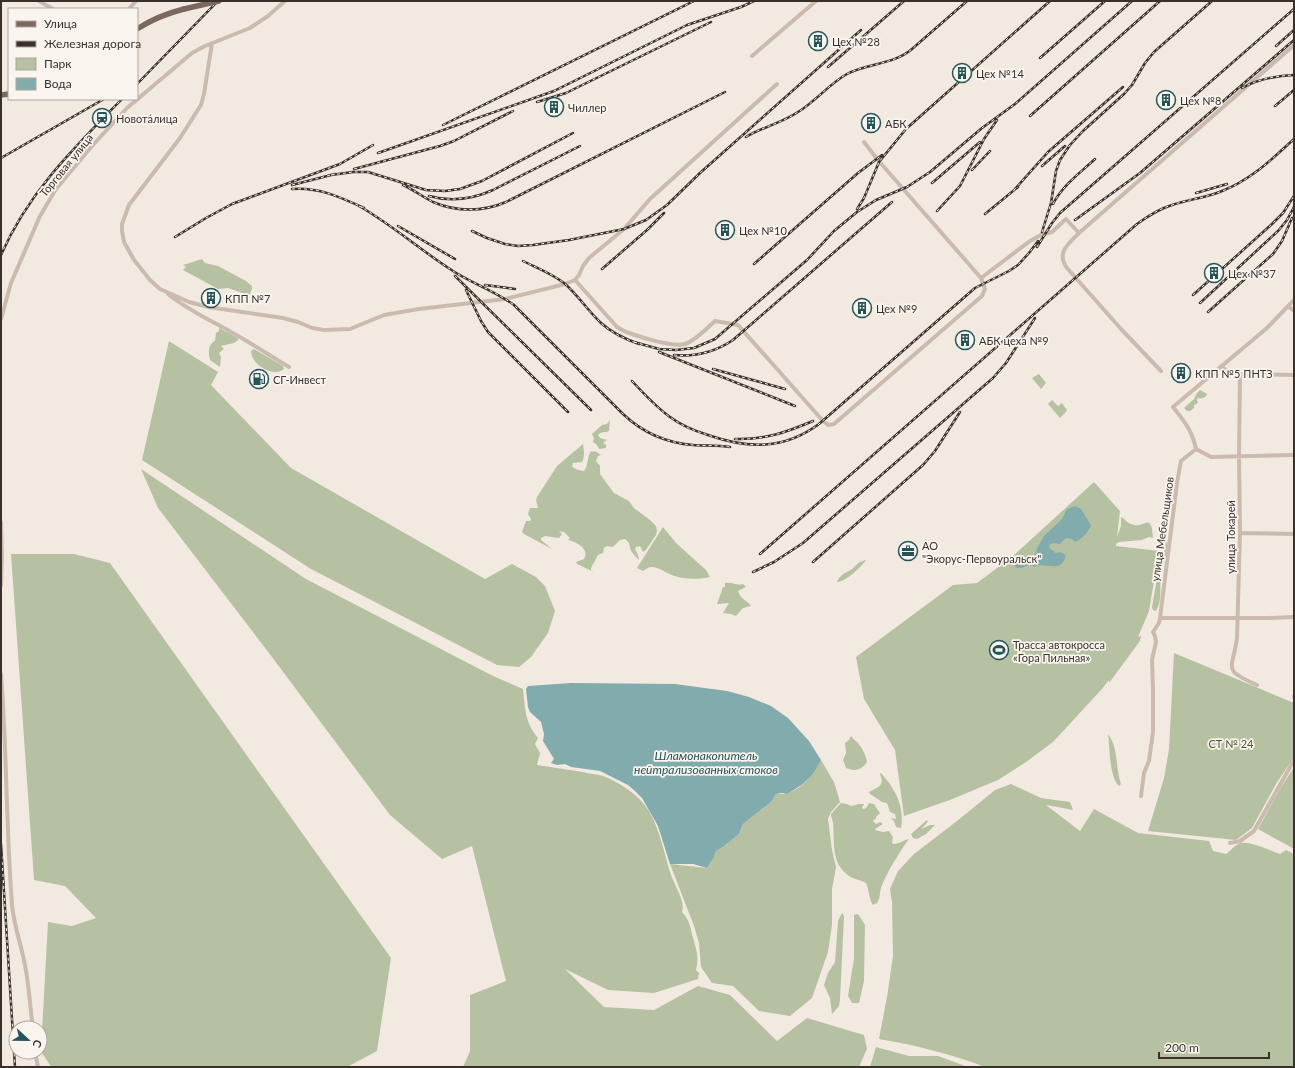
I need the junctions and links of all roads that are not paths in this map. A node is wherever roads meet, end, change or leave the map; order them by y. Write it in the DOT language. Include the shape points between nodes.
graph roads {
  1 [pos="39,1"];
  2 [pos="219,1"];
  3 [pos="285,1"];
  4 [pos="816,1"];
  5 [pos="51,8"];
  6 [pos="138,28"];
  7 [pos="212,43"];
  8 [pos="1294,45"];
  9 [pos="752,56"];
  10 [pos="777,84"];
  11 [pos="138,99"];
  12 [pos="136,100"];
  13 [pos="864,142"];
  14 [pos="1079,233"];
  15 [pos="981,278"];
  16 [pos="575,280"];
  17 [pos="160,288"];
  18 [pos="1294,300"];
  19 [pos="1288,306"];
  20 [pos="1294,311"];
  21 [pos="1,319"];
  22 [pos="1221,366"];
  23 [pos="289,367"];
  24 [pos="1161,371"];
  25 [pos="1240,374"];
  26 [pos="1294,375"];
  27 [pos="1196,449"];
  28 [pos="1294,455"];
  29 [pos="1239,456"];
  30 [pos="1,522"];
  31 [pos="1240,532"];
  32 [pos="1294,534"];
  33 [pos="1,586"];
  34 [pos="1238,617"];
  35 [pos="1294,617"];
  36 [pos="1160,618"];
  37 [pos="1,674"];
  38 [pos="1257,685"];
  39 [pos="1294,760"];
  40 [pos="1141,796"];
  41 [pos="1230,843"];
  42 [pos="32,1020"];
  1 -- 5 [label="street"];
  2 -- 6 [label="main road, bridge" via="168,14"];
  3 -- 7 [label="street, Торговая улица" via="255,25"];
  4 -- 9 [label="street"];
  7 -- 11 [label="street, Торговая улица" via="192,53"];
  7 -- 17 [label="street" via="201,105 129,205 122,224 123,237 131,255 150,280"];
  8 -- 14 [label="street"];
  10 -- 16 [label="street" via="650,199 624,229 589,258"];
  12 -- 21 [label="street, Торговая улица" via="56,189 25,248"];
  13 -- 15 [label="street"];
  14 -- 15 [label="street" via="1066,219 1052,232 1030,241"];
  14 -- 24 [label="street" via="1064,250 1064,263"];
  15 -- 16 [label="street" via="985,289 982,296 830,425 823,421 738,325 715,321 682,345 651,340 617,327"];
  16 -- 17 [label="street" via="505,299 384,316 339,330 318,330 283,318 220,310 188,302"];
  17 -- 23 [label="street" via="179,303"];
  18 -- 19 [label="street"];
  19 -- 20 [label="street"];
  19 -- 22 [label="street" via="1267,328"];
  22 -- 25 [label="street" via="1230,373"];
  22 -- 27 [label="street" via="1173,407 1189,428"];
  25 -- 26 [label="street"];
  25 -- 29 [label="street, улица Токарей"];
  27 -- 29 [label="street" via="1211,457"];
  27 -- 36 [label="street, улица Мебельщиков" via="1181,461"];
  28 -- 29 [label="street"];
  29 -- 31 [label="street, улица Токарей"];
  30 -- 33 [label="street"];
  31 -- 32 [label="street"];
  31 -- 34 [label="street, улица Токарей"];
  34 -- 35 [label="street"];
  34 -- 36 [label="street"];
  34 -- 38 [label="street, улица Токарей" via="1232,669 1241,678"];
  36 -- 40 [label="street, улица Мебельщиков" via="1153,632 1156,642 1152,660 1153,732"];
  37 -- 42 [label="street" via="12,907 25,965"];
  39 -- 41 [label="street" via="1254,831 1240,841"];
}
